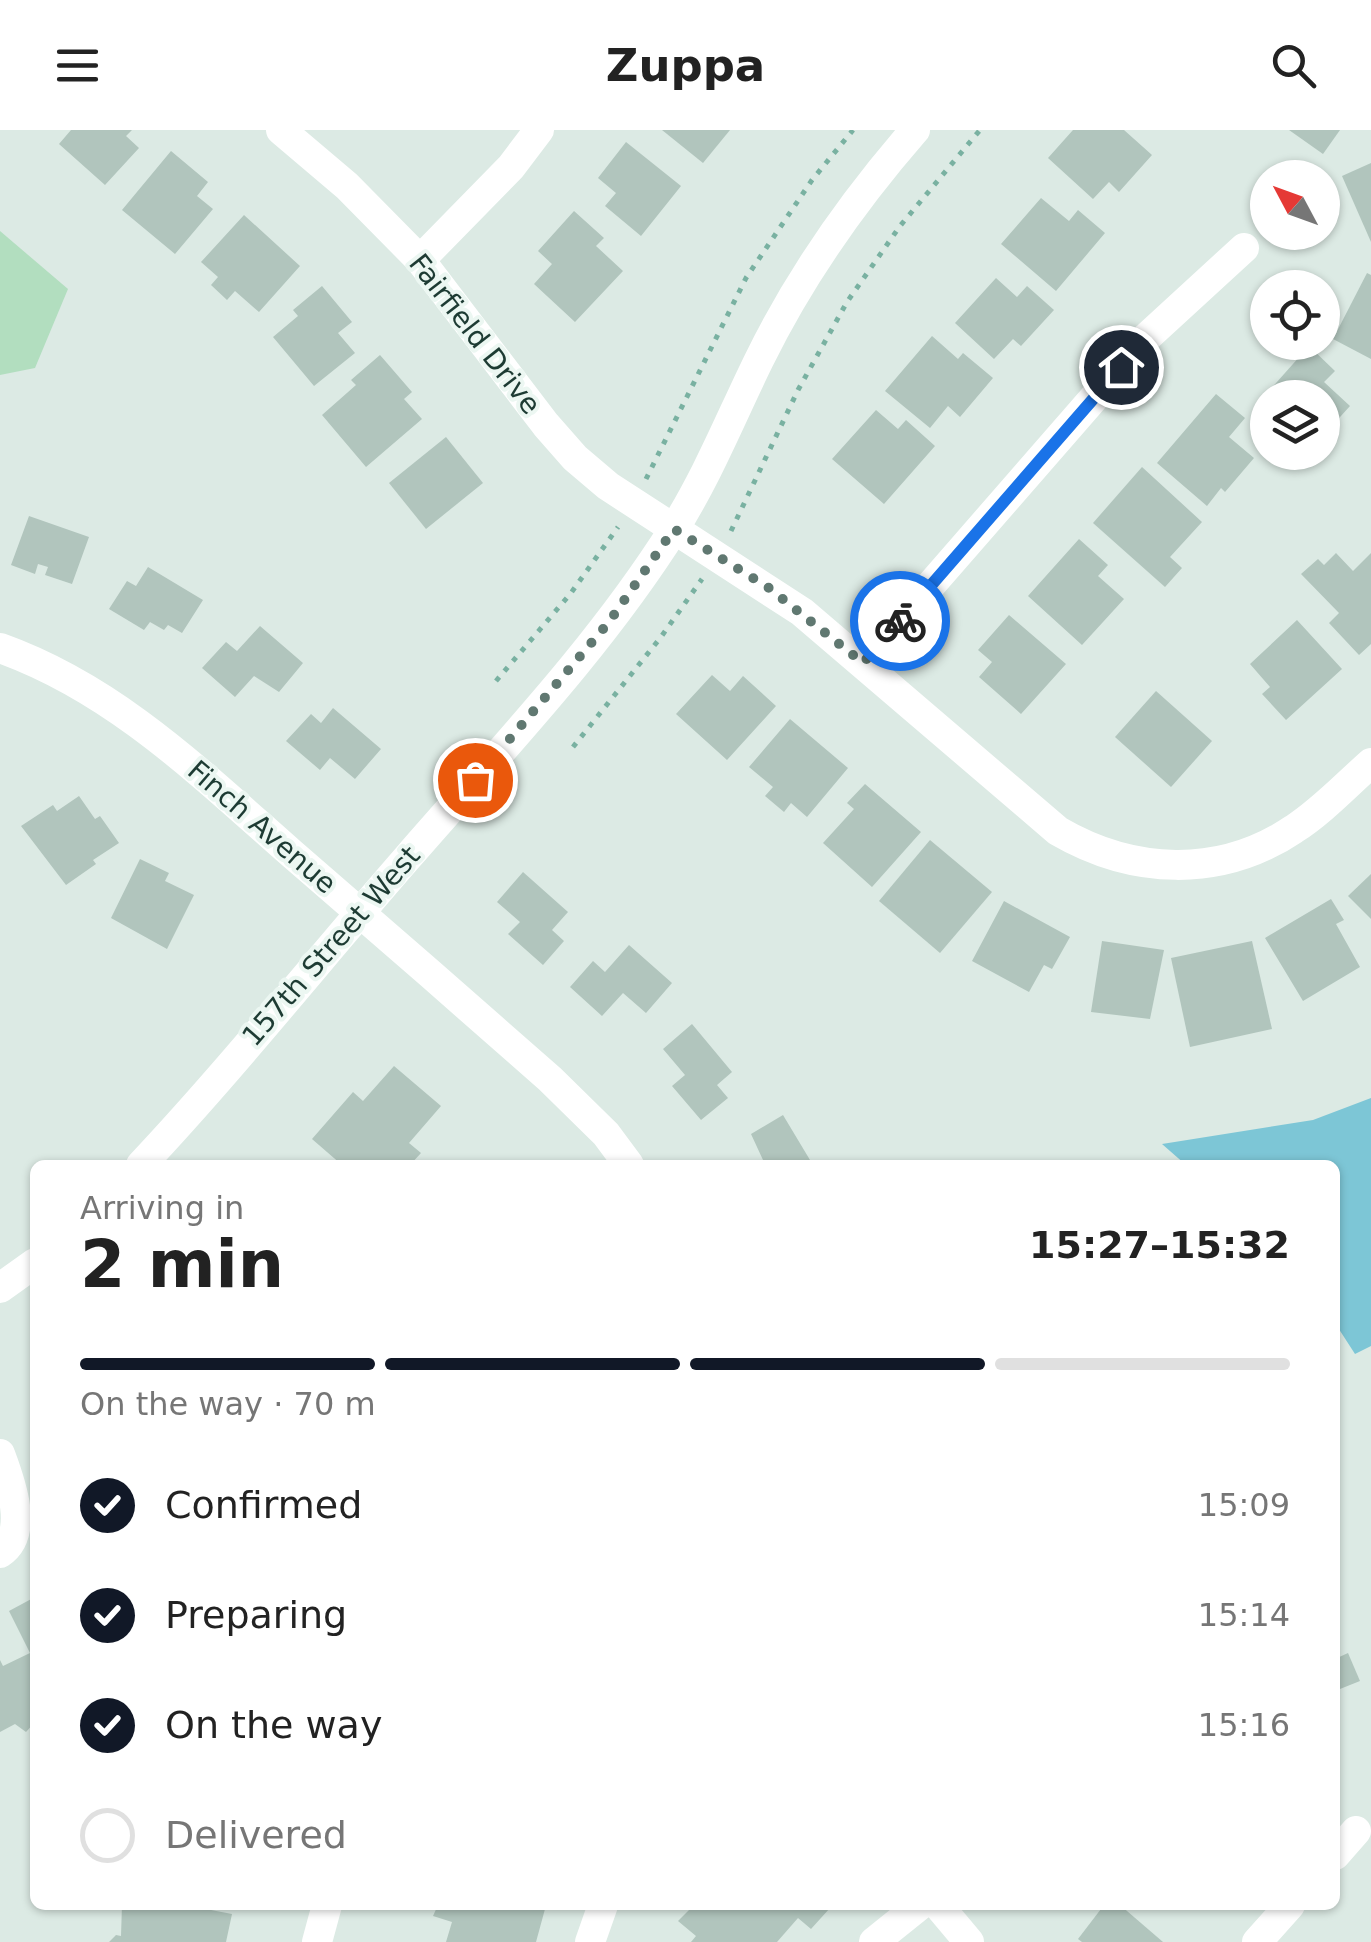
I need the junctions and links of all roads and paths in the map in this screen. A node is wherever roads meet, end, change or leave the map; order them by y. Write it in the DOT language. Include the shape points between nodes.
graph roads {
  1 [pos="282,130"];
  2 [pos="538,130"];
  3 [pos="853,130"];
  4 [pos="915,130"];
  5 [pos="980,130"];
  6 [pos="1244,248"];
  7 [pos="420,260"];
  8 [pos="648,475"];
  9 [pos="674,529"];
  10 [pos="730,533"];
  11 [pos="613,535"];
  12 [pos="702,578"];
  13 [pos="0,648"];
  14 [pos="863,663"];
  15 [pos="496,680"];
  16 [pos="572,746"];
  17 [pos="1371,763"];
  18 [pos="360,912"];
  19 [pos="146,1160"];
  20 [pos="626,1160"];
  21 [pos="30,1267"];
  22 [pos="0,1288"];
  23 [pos="0,1454"];
  24 [pos="0,1553"];
  25 [pos="1356,1831"];
  26 [pos="1340,1849"];
  27 [pos="325,1910"];
  28 [pos="600,1910"];
  29 [pos="914,1910"];
  30 [pos="942,1910"];
  31 [pos="1286,1910"];
  32 [pos="317,1942"];
  33 [pos="590,1942"];
  34 [pos="874,1942"];
  35 [pos="969,1942"];
  36 [pos="1258,1942"];
  1 -- 7 [label="street, Fairfield Drive"];
  2 -- 7 [label="street"];
  3 -- 8 [label="path" via="746,278"];
  4 -- 9 [label="street, 157th Street West" via="808,271"];
  5 -- 10 [label="path" via="847,302"];
  6 -- 14 [label="street" via="1147,337"];
  7 -- 9 [label="street, Fairfield Drive" via="575,458"];
  9 -- 14 [label="street, Fairfield Drive" via="769,588"];
  9 -- 18 [label="street, 157th Street West" via="584,653"];
  11 -- 15 [label="path"];
  12 -- 16 [label="path"];
  13 -- 18 [label="street, Finch Avenue" via="62,675 138,722"];
  14 -- 17 [label="street, Fairfield Drive" via="1058,831 1136,862 1191,866 1258,848 1295,829"];
  18 -- 19 [label="street, 157th Street West"];
  18 -- 20 [label="street, Finch Avenue" via="550,1078"];
  21 -- 22 [label="street"];
  23 -- 24 [label="street" via="16,1527"];
  25 -- 26 [label="street"];
  27 -- 32 [label="street"];
  28 -- 33 [label="street"];
  29 -- 34 [label="street"];
  30 -- 35 [label="street"];
  31 -- 36 [label="street"];
}
